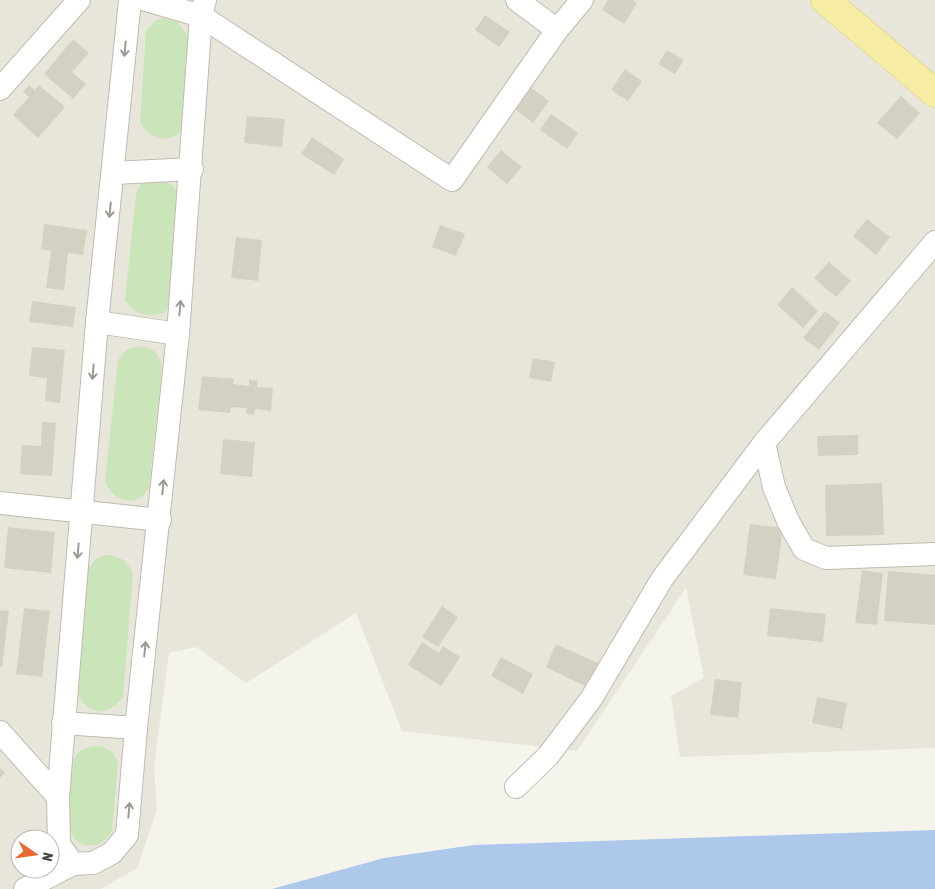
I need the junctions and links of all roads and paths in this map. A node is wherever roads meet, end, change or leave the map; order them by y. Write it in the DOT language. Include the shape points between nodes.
graph roads {
  1 [pos="79,0"];
  2 [pos="130,0"];
  3 [pos="146,0"];
  4 [pos="517,0"];
  5 [pos="582,0"];
  6 [pos="825,0"];
  7 [pos="203,8"];
  8 [pos="557,30"];
  9 [pos="0,89"];
  10 [pos="935,93"];
  11 [pos="192,169"];
  12 [pos="114,173"];
  13 [pos="935,242"];
  14 [pos="97,322"];
  15 [pos="178,334"];
  16 [pos="764,443"];
  17 [pos="0,502"];
  18 [pos="81,512"];
  19 [pos="160,520"];
  20 [pos="935,554"];
  21 [pos="63,723"];
  22 [pos="136,728"];
  23 [pos="0,732"];
  24 [pos="516,787"];
  25 [pos="58,797"];
  26 [pos="73,864"];
  27 [pos="25,889"];
  1 -- 9 [label="street"];
  2 -- 12 [label="street, one-way"];
  3 -- 7 [label="street"];
  4 -- 8 [label="street"];
  5 -- 8 [label="street"];
  6 -- 10 [label="main road"];
  7 -- 8 [label="street" via="452,180"];
  7 -- 11 [label="street"];
  11 -- 12 [label="street"];
  15 -- 11 [label="street, one-way"];
  12 -- 14 [label="street, one-way"];
  13 -- 16 [label="street"];
  14 -- 15 [label="street"];
  14 -- 18 [label="street, one-way"];
  19 -- 15 [label="street, one-way"];
  16 -- 20 [label="street" via="774,487 804,549 826,558"];
  16 -- 24 [label="street" via="662,579 591,699 548,756"];
  17 -- 18 [label="street"];
  18 -- 19 [label="street"];
  18 -- 21 [label="street, one-way"];
  22 -- 19 [label="street, one-way"];
  21 -- 22 [label="street"];
  21 -- 25 [label="street"];
  26 -- 22 [label="street, one-way" via="93,863 112,854 127,835"];
  23 -- 25 [label="street"];
  25 -- 26 [label="street" via="59,844"];
  26 -- 27 [label="street"];
}
